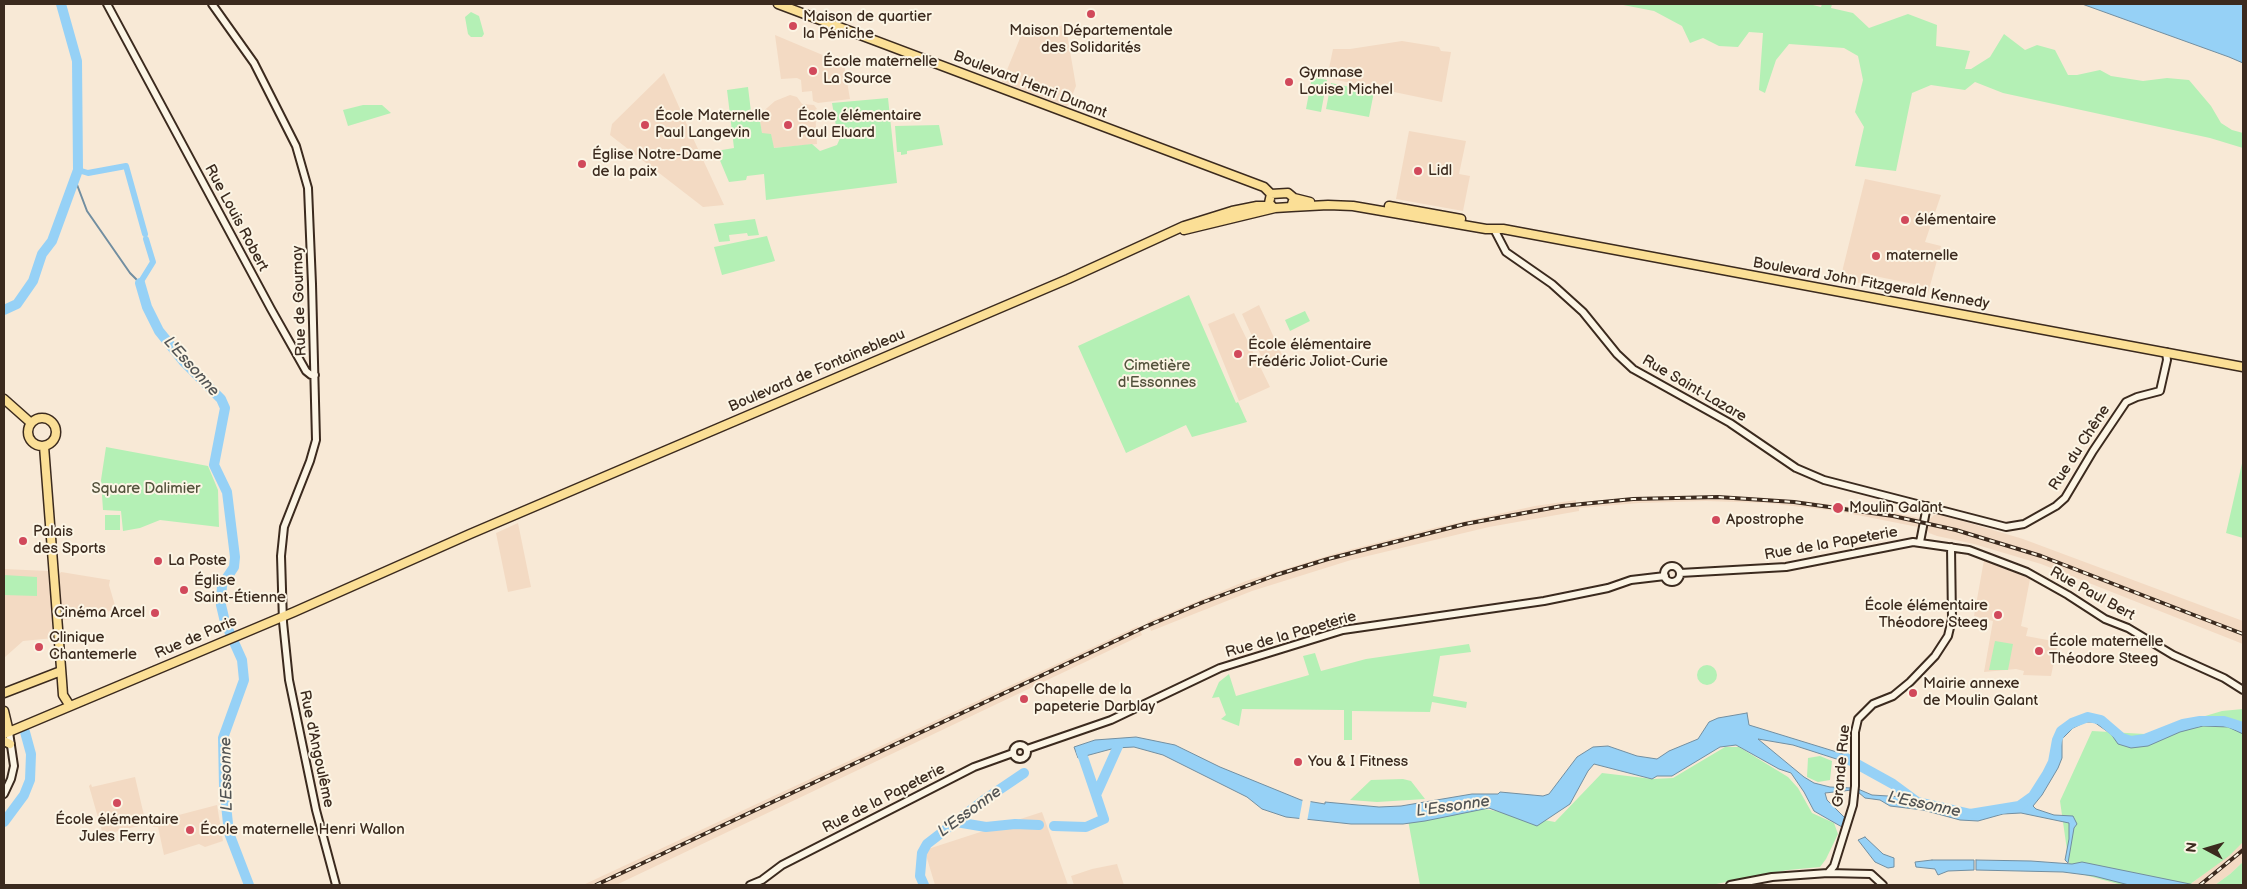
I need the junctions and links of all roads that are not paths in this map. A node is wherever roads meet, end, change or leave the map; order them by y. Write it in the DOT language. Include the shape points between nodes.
graph roads {
  1 [pos="107,4"];
  2 [pos="212,4"];
  3 [pos="778,4"];
  4 [pos="1271,194"];
  5 [pos="1294,198"];
  6 [pos="1273,207"];
  7 [pos="1291,207"];
  8 [pos="1494,229"];
  9 [pos="2166,352"];
  10 [pos="2243,367"];
  11 [pos="314,375"];
  12 [pos="4,399"];
  13 [pos="31,423"];
  14 [pos="44,446"];
  15 [pos="1926,506"];
  16 [pos="470,534"];
  17 [pos="1920,542"];
  18 [pos="1951,547"];
  19 [pos="1680,573"];
  20 [pos="1664,576"];
  21 [pos="284,616"];
  22 [pos="61,671"];
  23 [pos="2243,690"];
  24 [pos="5,695"];
  25 [pos="70,706"];
  26 [pos="4,712"];
  27 [pos="9,732"];
  28 [pos="7,743"];
  29 [pos="1027,749"];
  30 [pos="1013,753"];
  31 [pos="5,792"];
  32 [pos="770,873"];
  33 [pos="1828,873"];
  34 [pos="336,885"];
  35 [pos="743,885"];
  36 [pos="750,885"];
  37 [pos="1730,885"];
  38 [pos="1883,885"];
  1 -- 11 [label="street, Rue Louis Robert" via="306,371"];
  2 -- 11 [label="street, Rue de Gournay" via="254,63 301,160 308,188"];
  3 -- 4 [label="main road, Boulevard Henri Dunant" via="1264,188"];
  4 -- 5 [label="main road, Boulevard John Fitzgerald Kennedy" via="1288,194"];
  4 -- 6 [label="main road" via="1269,199"];
  5 -- 7 [label="main road"];
  5 -- 8 [label="main road, Boulevard John Fitzgerald Kennedy" via="1310,202 1345,200 1392,207 1486,224"];
  6 -- 7 [label="main road, Boulevard John Fitzgerald Kennedy"];
  6 -- 16 [label="main road, Boulevard de Fontainebleau" via="1175,231"];
  7 -- 8 [label="main road, Boulevard John Fitzgerald Kennedy" via="1344,205"];
  8 -- 9 [label="main road, Boulevard John Fitzgerald Kennedy"];
  8 -- 15 [label="street, Rue Saint-Lazare" via="1506,252 1552,284 1582,312 1617,354 1640,373 1730,423 1805,472"];
  9 -- 10 [label="main road, Boulevard John Fitzgerald Kennedy"];
  9 -- 15 [label="street, Rue du Chêne" via="2160,391 2126,402 2092,451 2069,492 2056,506 2024,524 2009,528"];
  11 -- 21 [label="street, Rue de Gournay" via="314,452 284,527 281,556"];
  12 -- 13 [label="main road"];
  13 -- 14 [label="main road" via="30,439 36,445"];
  13 -- 14 [label="main road" via="42,417 54,424 55,438"];
  14 -- 22 [label="main road"];
  15 -- 17 [label="street, Rue de la Papeterie"];
  16 -- 21 [label="main road, Rue de Paris"];
  17 -- 18 [label="street, Rue Paul Bert"];
  17 -- 19 [label="street, Rue de la Papeterie" via="1786,567"];
  18 -- 23 [label="street, Rue Paul Bert" via="1975,551 2015,566 2105,619 2128,628"];
  18 -- 33 [label="street, Grande Rue" via="1950,631 1935,656 1906,685 1893,696 1872,704 1860,717 1855,732 1855,789 1849,819 1834,866"];
  19 -- 20 [label="street" via="1674,582"];
  19 -- 20 [label="street" via="1671,567"];
  20 -- 29 [label="street, Rue de la Papeterie" via="1631,580 1544,601 1343,630 1220,668 1111,720"];
  21 -- 25 [label="main road, Rue de Paris"];
  21 -- 34 [label="street, Rue d'Angoulême" via="289,680 316,810"];
  22 -- 24 [label="main road"];
  22 -- 25 [label="main road" via="63,695"];
  25 -- 27 [label="main road, Rue de Paris"];
  26 -- 27 [label="main road"];
  27 -- 28 [label="street"];
  28 -- 31 [label="street" via="14,766"];
  29 -- 30 [label="street" via="1019,744"];
  29 -- 30 [label="street" via="1022,758 1016,758"];
  30 -- 32 [label="street, Rue de la Papeterie" via="974,767"];
  32 -- 35 [label="street, Rue de la Papeterie"];
  32 -- 36 [label="street, Rue de la Papeterie"];
  33 -- 37 [label="street" via="1772,877"];
  33 -- 38 [label="street" via="1871,874"];
}
